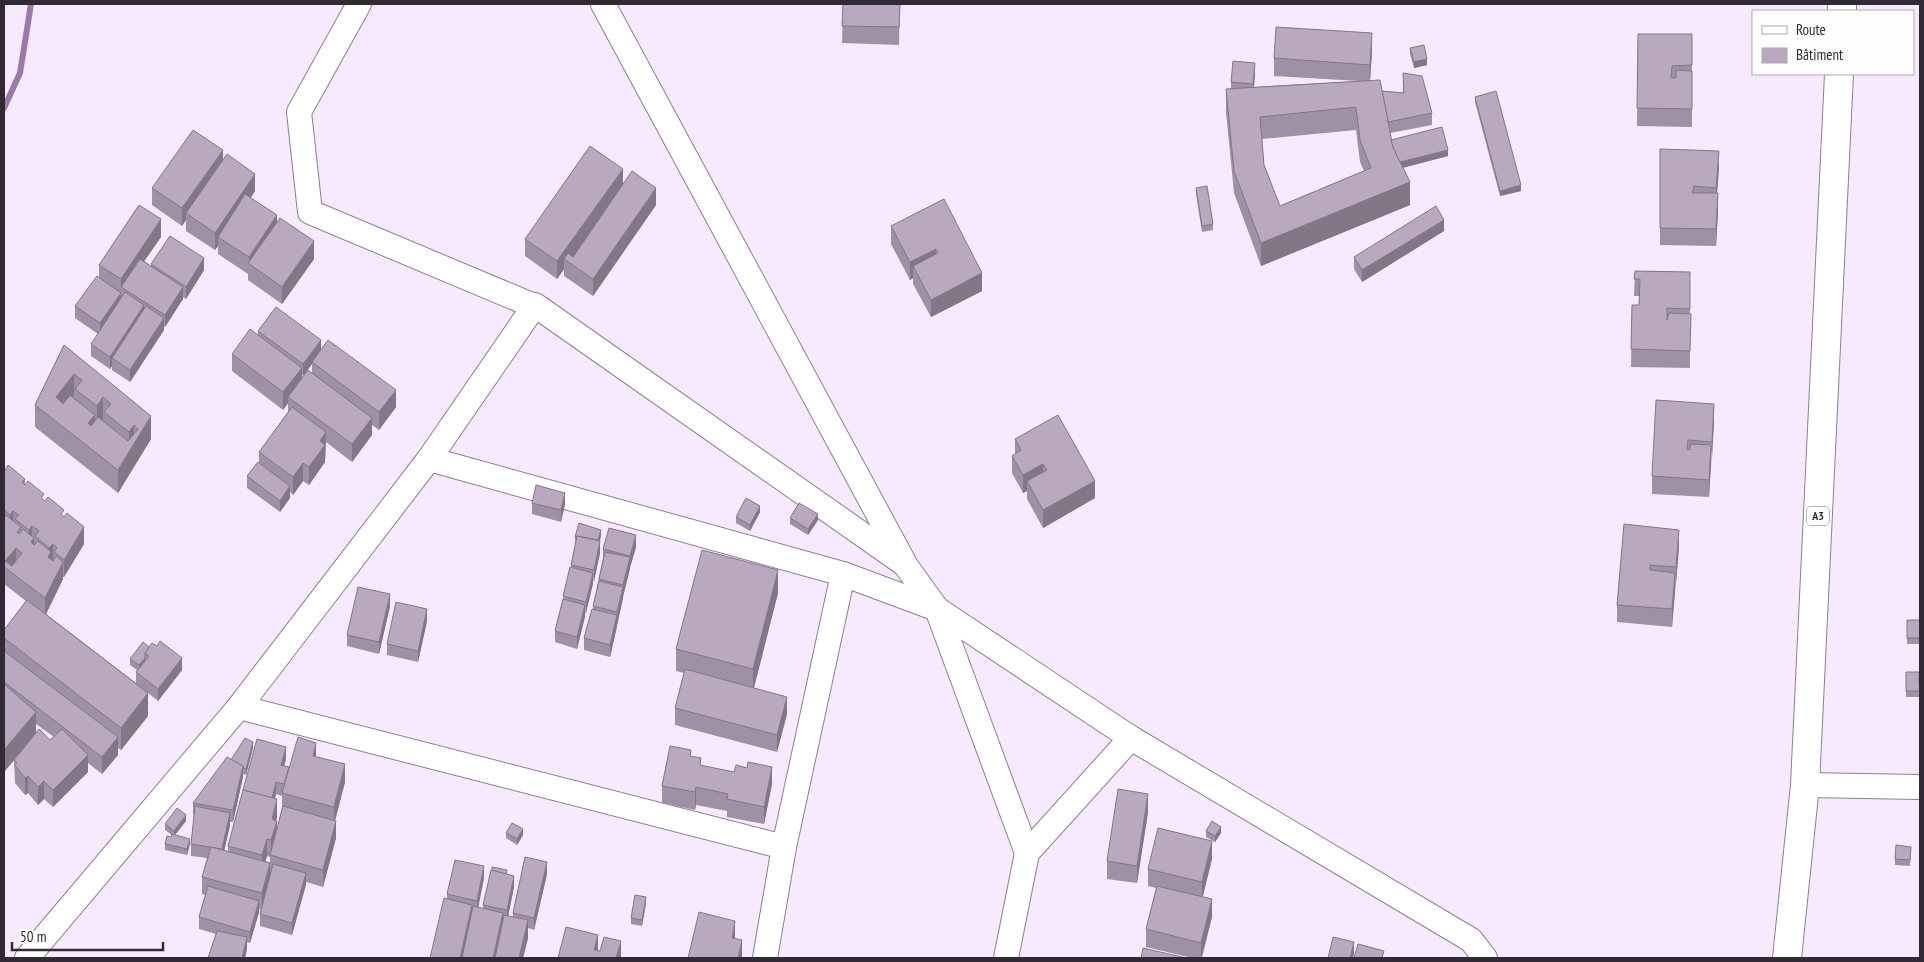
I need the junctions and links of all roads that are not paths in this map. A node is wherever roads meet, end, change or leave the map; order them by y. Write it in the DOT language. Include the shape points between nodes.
graph roads {
  1 [pos="359,4"];
  2 [pos="603,4"];
  3 [pos="1839,75"];
  4 [pos="534,306"];
  5 [pos="429,459"];
  6 [pos="906,566"];
  7 [pos="843,574"];
  8 [pos="937,609"];
  9 [pos="239,707"];
  10 [pos="1131,738"];
  11 [pos="1805,785"];
  12 [pos="1920,787"];
  13 [pos="784,847"];
  14 [pos="1028,853"];
  15 [pos="27,958"];
  16 [pos="765,958"];
  17 [pos="1006,958"];
  18 [pos="1485,958"];
  19 [pos="1787,958"];
  1 -- 4 [label="street" via="298,112 310,212"];
  2 -- 6 [label="street"];
  3 -- 11 [label="highway, A3"];
  4 -- 5 [label="street"];
  4 -- 6 [label="street"];
  5 -- 7 [label="street"];
  5 -- 9 [label="street"];
  6 -- 8 [label="street"];
  7 -- 8 [label="street"];
  7 -- 13 [label="street"];
  8 -- 10 [label="street"];
  8 -- 14 [label="street"];
  9 -- 13 [label="street"];
  9 -- 15 [label="street"];
  10 -- 14 [label="street"];
  10 -- 18 [label="street" via="1471,940"];
  11 -- 12 [label="street"];
  11 -- 19 [label="highway, A3"];
  13 -- 16 [label="street"];
  14 -- 17 [label="street"];
}
